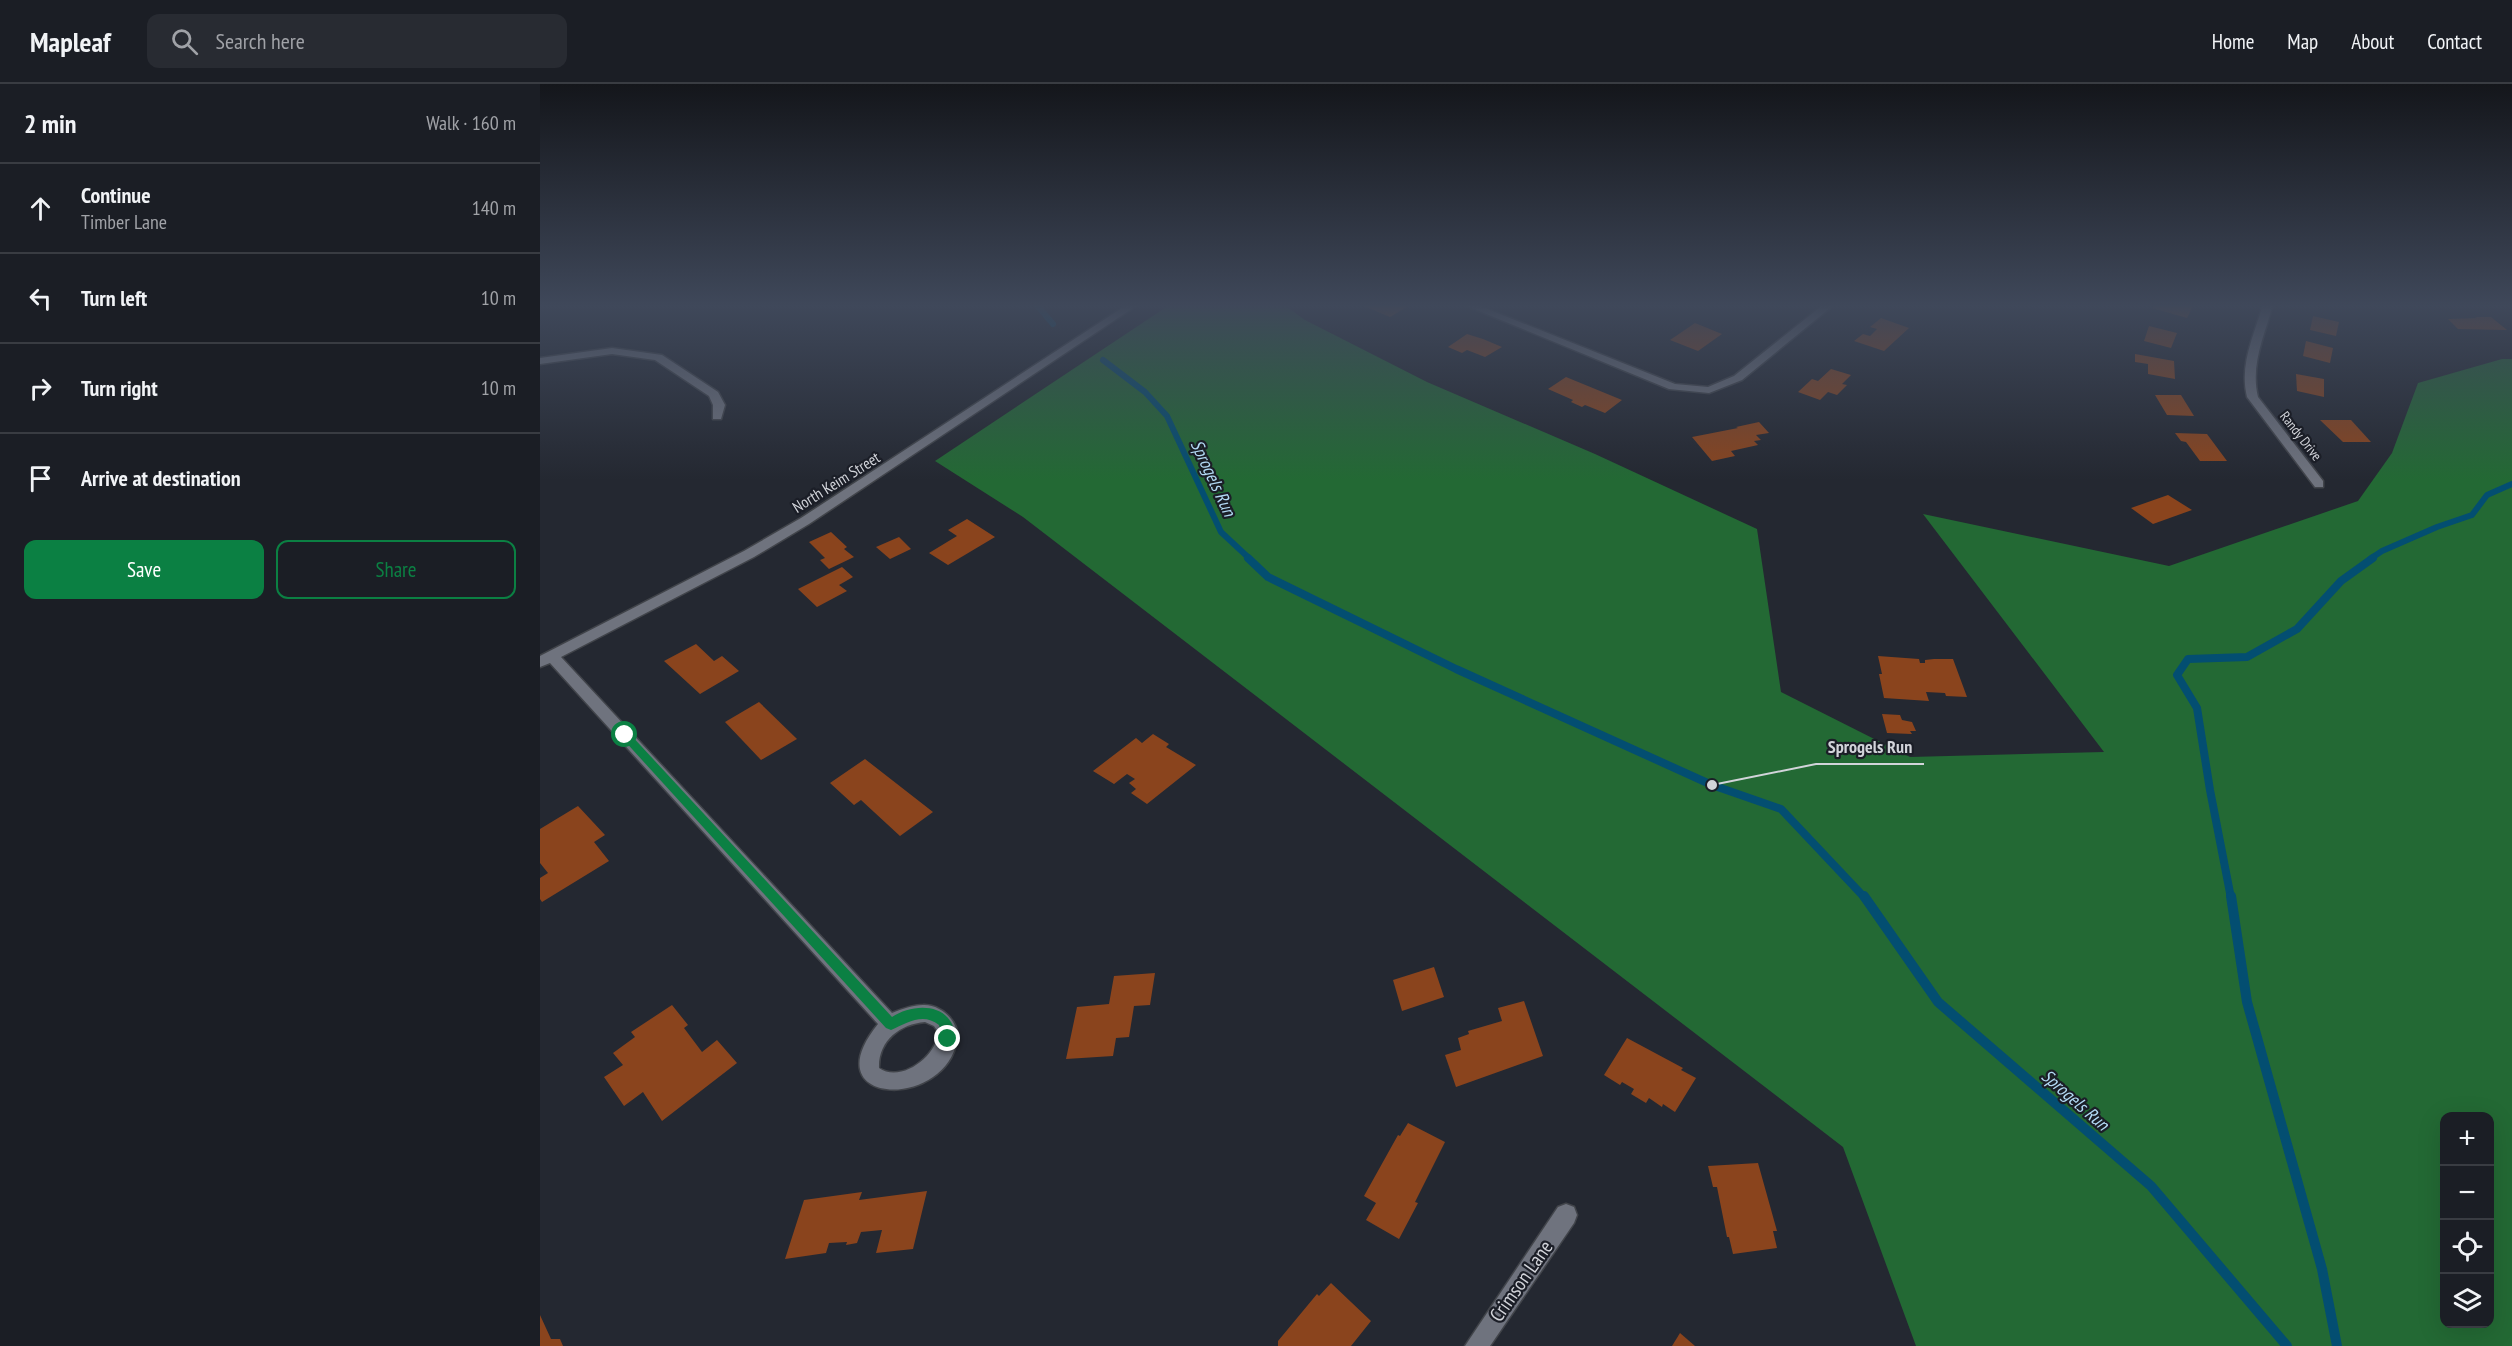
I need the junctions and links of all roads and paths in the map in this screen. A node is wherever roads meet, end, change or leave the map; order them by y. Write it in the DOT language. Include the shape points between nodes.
graph roads {
  1 [pos="667,363"];
  2 [pos="1045,363"];
  3 [pos="1613,363"];
  4 [pos="1757,363"];
  5 [pos="2250,363"];
  6 [pos="717,417"];
  7 [pos="2319,484"];
  8 [pos="546,659"];
  9 [pos="891,1024"];
  10 [pos="1566,1215"];
  11 [pos="1476,1346"];
  1 -- 6 [label="street" via="714,394 719,405"];
  2 -- 8 [label="street, North Keim Street" via="805,521"];
  3 -- 4 [label="street" via="1663,383 1701,391 1725,386"];
  5 -- 7 [label="street, Randy Drive" via="2248,384 2253,397"];
  8 -- 9 [label="street"];
  10 -- 11 [label="street, Crimson Lane"];
}
